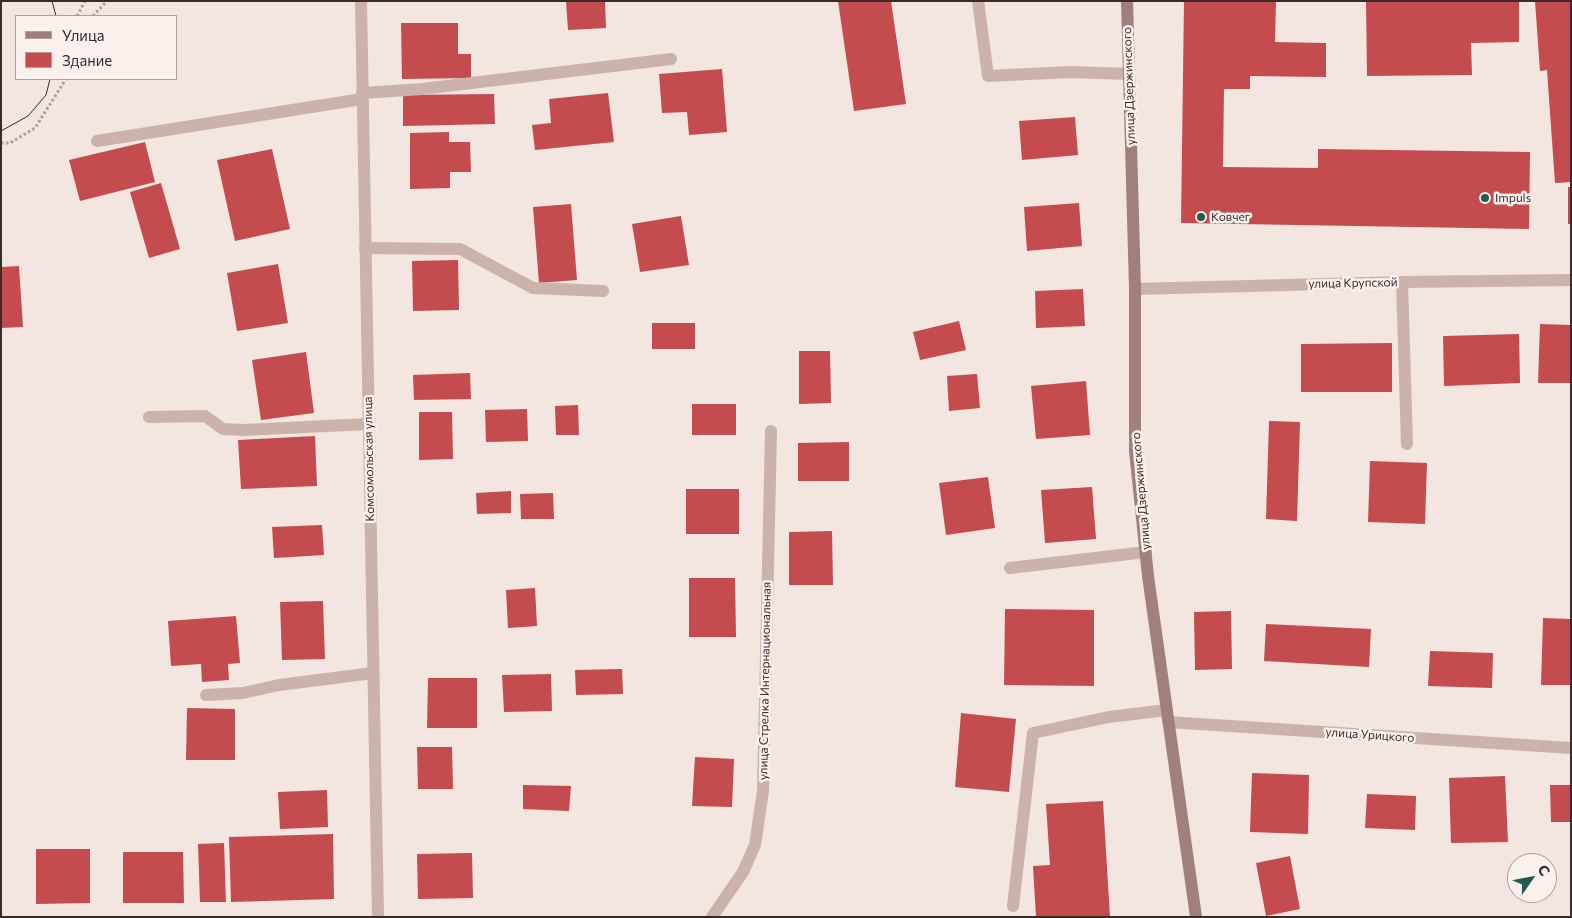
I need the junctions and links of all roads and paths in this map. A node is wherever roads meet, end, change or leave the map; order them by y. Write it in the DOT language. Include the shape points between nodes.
graph roads {
  1 [pos="84,1"];
  2 [pos="107,1"];
  3 [pos="361,1"];
  4 [pos="978,1"];
  5 [pos="1127,1"];
  6 [pos="77,15"];
  7 [pos="93,15"];
  8 [pos="671,59"];
  9 [pos="1129,74"];
  10 [pos="65,80"];
  11 [pos="362,96"];
  12 [pos="97,141"];
  13 [pos="1,143"];
  14 [pos="365,248"];
  15 [pos="1571,280"];
  16 [pos="1402,282"];
  17 [pos="1135,289"];
  18 [pos="603,291"];
  19 [pos="149,417"];
  20 [pos="369,424"];
  21 [pos="771,432"];
  22 [pos="1407,444"];
  23 [pos="1146,552"];
  24 [pos="1010,568"];
  25 [pos="373,673"];
  26 [pos="206,695"];
  27 [pos="1168,716"];
  28 [pos="1571,748"];
  29 [pos="1013,906"];
  30 [pos="378,917"];
  31 [pos="712,917"];
  32 [pos="1196,917"];
  1 -- 6 [label="path"];
  2 -- 7 [label="path"];
  3 -- 11 [label="street, Комсомольская улица"];
  4 -- 9 [label="street" via="988,76 1071,72"];
  5 -- 9 [label="main road, улица Дзержинского"];
  8 -- 11 [label="street"];
  9 -- 17 [label="main road, улица Дзержинского"];
  10 -- 13 [label="path" via="36,128 10,143"];
  11 -- 12 [label="street"];
  11 -- 14 [label="street, Комсомольская улица"];
  14 -- 18 [label="street" via="460,249 533,288"];
  14 -- 20 [label="street, Комсомольская улица"];
  15 -- 16 [label="street, улица Крупской"];
  16 -- 17 [label="street, улица Крупской"];
  16 -- 22 [label="street"];
  17 -- 23 [label="main road, улица Дзержинского" via="1135,451"];
  19 -- 20 [label="street" via="205,416 223,430"];
  20 -- 25 [label="street, Комсомольская улица"];
  21 -- 31 [label="street, улица Стрелка Интернациональная" via="763,790 755,845 743,872"];
  23 -- 24 [label="street"];
  23 -- 27 [label="main road, улица Дзержинского"];
  25 -- 26 [label="street" via="243,693"];
  25 -- 30 [label="street, Комсомольская улица"];
  27 -- 28 [label="street, улица Урицкого"];
  27 -- 29 [label="street, улица Урицкого" via="1109,717 1033,732"];
  27 -- 32 [label="main road, улица Дзержинского"];
}
